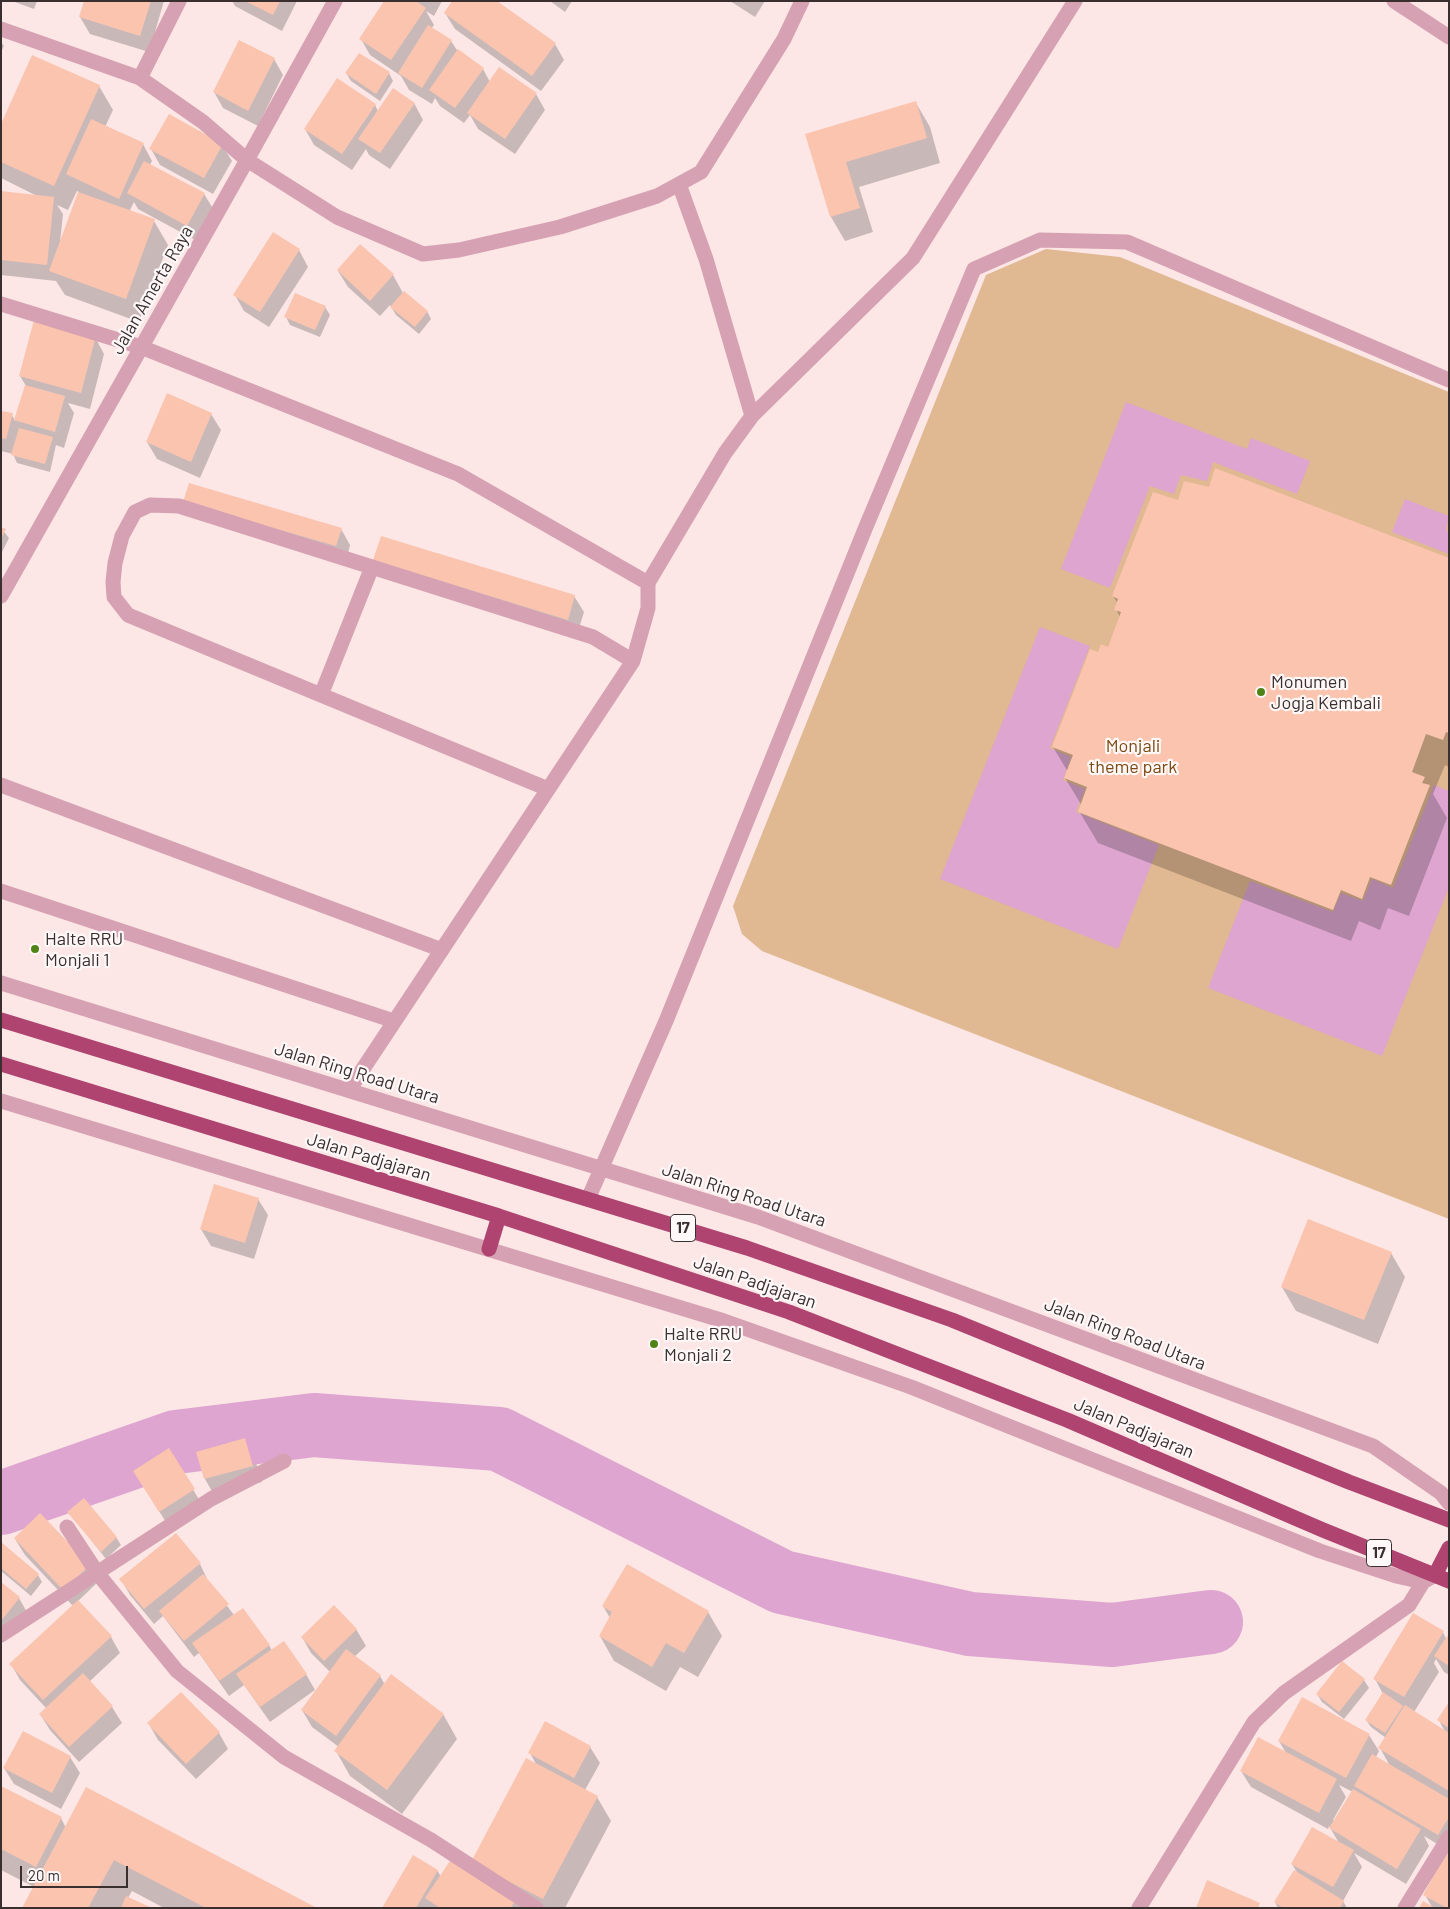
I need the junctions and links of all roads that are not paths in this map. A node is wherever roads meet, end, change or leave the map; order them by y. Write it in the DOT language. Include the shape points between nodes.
graph roads {
  1 [pos="179,1"];
  2 [pos="335,1"];
  3 [pos="802,1"];
  4 [pos="1075,1"];
  5 [pos="1394,1"];
  6 [pos="1,29"];
  7 [pos="1449,37"];
  8 [pos="140,78"];
  9 [pos="248,160"];
  10 [pos="679,184"];
  11 [pos="1,304"];
  12 [pos="142,347"];
  13 [pos="1449,380"];
  14 [pos="752,416"];
  15 [pos="372,567"];
  16 [pos="648,583"];
  17 [pos="1,596"];
  18 [pos="633,660"];
  19 [pos="322,695"];
  20 [pos="1,785"];
  21 [pos="548,789"];
  22 [pos="1,891"];
  23 [pos="442,950"];
  24 [pos="1,983"];
  25 [pos="1,1020"];
  26 [pos="394,1021"];
  27 [pos="1,1064"];
  28 [pos="349,1090"];
  29 [pos="1,1101"];
  30 [pos="602,1169"];
  31 [pos="588,1199"];
  32 [pos="500,1216"];
  33 [pos="489,1250"];
  34 [pos="284,1461"];
  35 [pos="1449,1503"];
  36 [pos="1449,1520"];
  37 [pos="66,1527"];
  38 [pos="1449,1548"];
  39 [pos="98,1574"];
  40 [pos="1436,1579"];
  41 [pos="1,1635"];
  42 [pos="1449,1837"];
  43 [pos="536,1908"];
  44 [pos="1139,1908"];
  45 [pos="1404,1908"];
  1 -- 8 [label="street"];
  2 -- 9 [label="street, Jalan Amerta Raya"];
  3 -- 10 [label="street" via="784,39 701,172"];
  4 -- 14 [label="street" via="913,258"];
  5 -- 7 [label="street"];
  6 -- 8 [label="street"];
  8 -- 9 [label="street" via="203,122"];
  9 -- 10 [label="street" via="337,217 423,254 459,250 560,227 657,196"];
  9 -- 12 [label="street, Jalan Amerta Raya"];
  10 -- 14 [label="street" via="706,259"];
  11 -- 12 [label="street"];
  12 -- 16 [label="street" via="458,474"];
  12 -- 17 [label="street, Jalan Amerta Raya"];
  13 -- 30 [label="street" via="1127,242 1040,240 974,269 861,538 666,1021"];
  14 -- 16 [label="street" via="725,453"];
  15 -- 18 [label="street" via="593,637"];
  15 -- 19 [label="street"];
  15 -- 19 [label="street" via="179,506 150,505 135,512 122,536 115,563 114,597 128,616"];
  16 -- 18 [label="street" via="648,608"];
  18 -- 21 [label="street"];
  19 -- 21 [label="street"];
  20 -- 23 [label="street"];
  21 -- 23 [label="street"];
  22 -- 26 [label="street"];
  23 -- 26 [label="street"];
  24 -- 28 [label="street, Jalan Ring Road Utara"];
  25 -- 31 [label="highway, Jalan Padjajaran / 17"];
  26 -- 28 [label="street"];
  27 -- 32 [label="highway, Jalan Padjajaran / 17"];
  28 -- 30 [label="street, Jalan Ring Road Utara"];
  29 -- 33 [label="street"];
  30 -- 31 [label="street"];
  30 -- 35 [label="street, Jalan Ring Road Utara" via="758,1217 1373,1446 1441,1493"];
  31 -- 36 [label="highway, Jalan Padjajaran / 17" via="747,1248 952,1320"];
  32 -- 33 [label="highway"];
  32 -- 40 [label="highway, Jalan Padjajaran / 17" via="789,1312 1067,1420"];
  33 -- 40 [label="street" via="724,1321 911,1387 1320,1551 1396,1576"];
  34 -- 39 [label="street" via="211,1499"];
  37 -- 39 [label="street"];
  38 -- 40 [label="highway"];
  39 -- 41 [label="street"];
  39 -- 43 [label="street" via="177,1671 284,1757 431,1840"];
  40 -- 44 [label="street" via="1409,1605 1284,1693 1254,1722"];
  42 -- 45 [label="street"];
}
